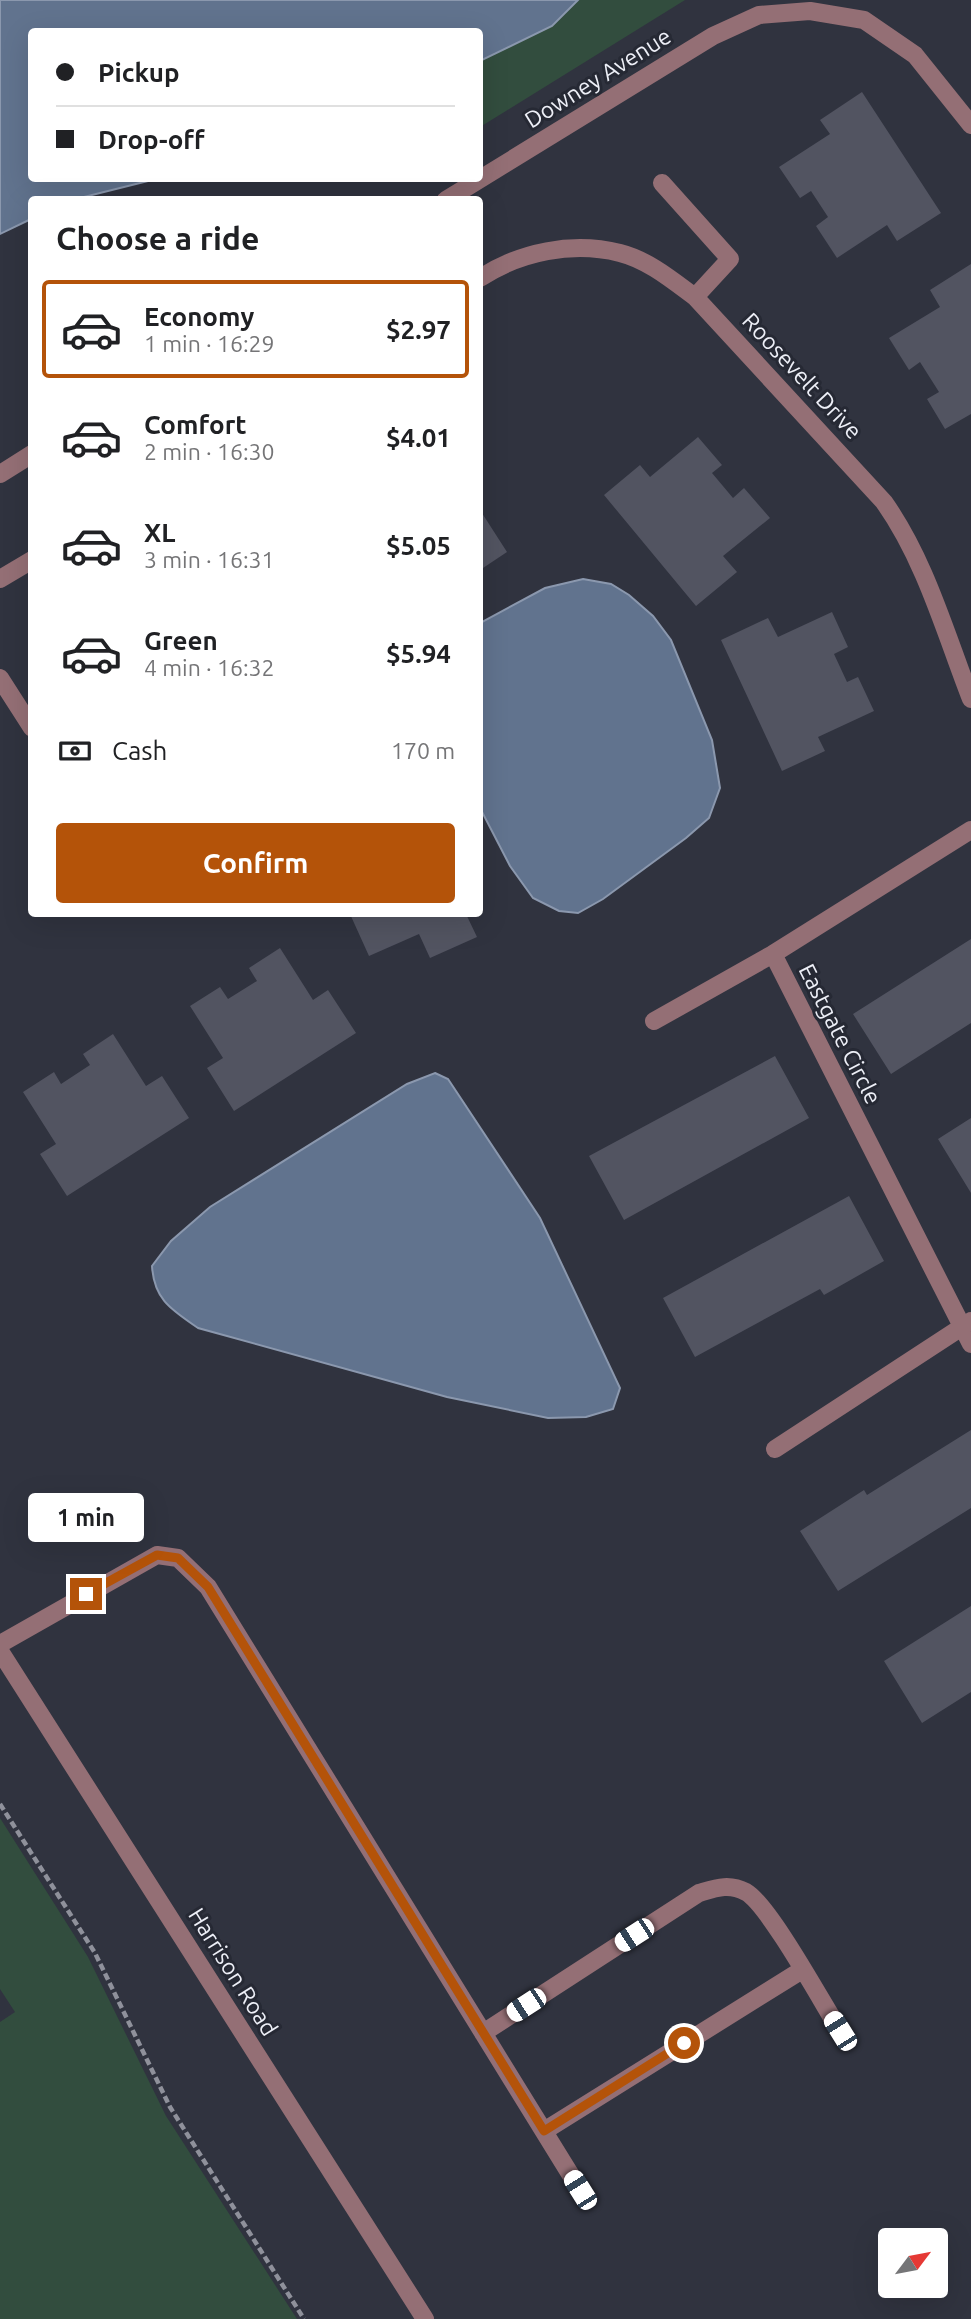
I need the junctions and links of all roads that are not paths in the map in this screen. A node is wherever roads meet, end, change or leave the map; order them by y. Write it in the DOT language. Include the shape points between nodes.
graph roads {
  1 [pos="971,125"];
  2 [pos="483,177"];
  3 [pos="475,182"];
  4 [pos="662,183"];
  5 [pos="453,196"];
  6 [pos="483,276"];
  7 [pos="695,297"];
  8 [pos="28,456"];
  9 [pos="0,474"];
  10 [pos="28,562"];
  11 [pos="0,579"];
  12 [pos="0,678"];
  13 [pos="971,699"];
  14 [pos="28,722"];
  15 [pos="971,830"];
  16 [pos="773,954"];
  17 [pos="654,1021"];
  18 [pos="966,1324"];
  19 [pos="971,1344"];
  20 [pos="775,1449"];
  21 [pos="0,1644"];
  22 [pos="0,1651"];
  23 [pos="802,1970"];
  24 [pos="840,2031"];
  25 [pos="483,2033"];
  26 [pos="544,2131"];
  27 [pos="580,2190"];
  28 [pos="425,2319"];
  1 -- 2 [label="street, Downey Avenue" via="915,55 864,20 810,11 759,15 713,36"];
  3 -- 5 [label="street, Downey Avenue"];
  4 -- 7 [label="street" via="730,259"];
  6 -- 7 [label="street, Roosevelt Drive" via="537,252 580,248 621,253 661,272"];
  7 -- 13 [label="street, Roosevelt Drive" via="898,522"];
  8 -- 9 [label="street"];
  10 -- 11 [label="street"];
  12 -- 14 [label="street"];
  15 -- 16 [label="street, Eastgate Circle"];
  16 -- 17 [label="street"];
  16 -- 18 [label="street, Eastgate Circle"];
  18 -- 19 [label="street, Eastgate Circle"];
  18 -- 20 [label="street"];
  21 -- 25 [label="street" via="157,1555 178,1558 208,1587"];
  22 -- 28 [label="street, Harrison Road"];
  23 -- 24 [label="street"];
  23 -- 25 [label="street" via="772,1920 747,1893 725,1885 699,1893"];
  23 -- 26 [label="street"];
  25 -- 26 [label="street"];
  26 -- 27 [label="street"];
}
